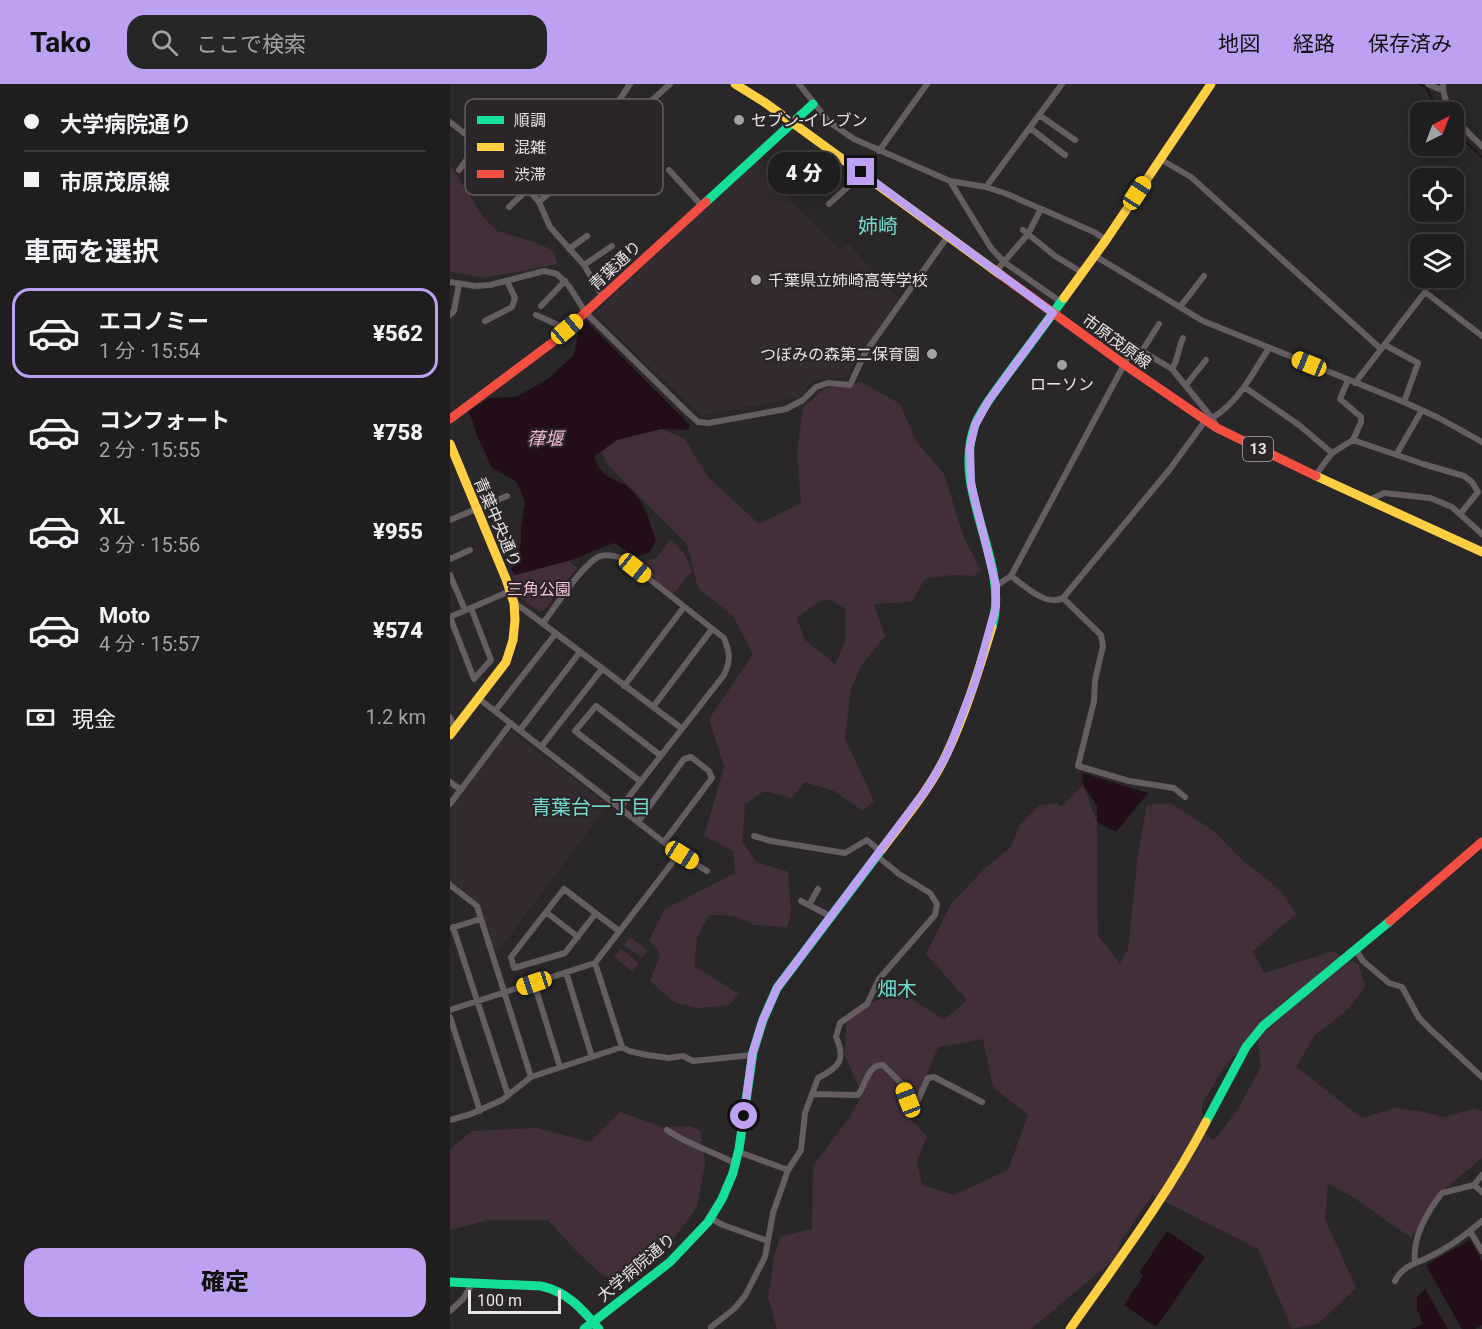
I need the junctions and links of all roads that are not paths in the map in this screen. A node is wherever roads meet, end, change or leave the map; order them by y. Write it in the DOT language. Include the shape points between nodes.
graph roads {
  1 [pos="630,84"];
  2 [pos="670,84"];
  3 [pos="735,84"];
  4 [pos="799,84"];
  5 [pos="927,84"];
  6 [pos="1062,84"];
  7 [pos="1210,84"];
  8 [pos="1428,84"];
  9 [pos="1443,86"];
  10 [pos="620,99"];
  11 [pos="653,99"];
  12 [pos="813,104"];
  13 [pos="1039,115"];
  14 [pos="450,122"];
  15 [pos="791,122"];
  16 [pos="1030,128"];
  17 [pos="465,133"];
  18 [pos="1075,140"];
  19 [pos="1482,146"];
  20 [pos="879,151"];
  21 [pos="1065,155"];
  22 [pos="1160,159"];
  23 [pos="465,162"];
  24 [pos="459,170"];
  25 [pos="669,170"];
  26 [pos="862,174"];
  27 [pos="950,181"];
  28 [pos="986,187"];
  29 [pos="522,195"];
  30 [pos="533,195"];
  31 [pos="547,195"];
  32 [pos="539,202"];
  33 [pos="829,204"];
  34 [pos="701,205"];
  35 [pos="509,207"];
  36 [pos="1041,209"];
  37 [pos="1025,232"];
  38 [pos="587,236"];
  39 [pos="948,236"];
  40 [pos="1106,240"];
  41 [pos="612,246"];
  42 [pos="569,249"];
  43 [pos="1095,256"];
  44 [pos="1004,262"];
  45 [pos="584,265"];
  46 [pos="996,271"];
  47 [pos="1083,273"];
  48 [pos="1204,276"];
  49 [pos="507,281"];
  50 [pos="565,281"];
  51 [pos="450,282"];
  52 [pos="459,284"];
  53 [pos="603,297"];
  54 [pos="1061,302"];
  55 [pos="541,306"];
  56 [pos="1180,306"];
  57 [pos="586,313"];
  58 [pos="1053,313"];
  59 [pos="450,315"];
  60 [pos="536,315"];
  61 [pos="485,321"];
  62 [pos="1092,321"];
  63 [pos="1159,324"];
  64 [pos="567,329"];
  65 [pos="1482,336"];
  66 [pos="1184,338"];
  67 [pos="1134,346"];
  68 [pos="1383,347"];
  69 [pos="1269,348"];
  70 [pos="1142,351"];
  71 [pos="1206,360"];
  72 [pos="1125,364"];
  73 [pos="1172,369"];
  74 [pos="1352,381"];
  75 [pos="1186,385"];
  76 [pos="1244,387"];
  77 [pos="1404,402"];
  78 [pos="1422,410"];
  79 [pos="450,419"];
  80 [pos="1208,419"];
  81 [pos="1353,440"];
  82 [pos="1482,442"];
  83 [pos="450,444"];
  84 [pos="1332,453"];
  85 [pos="1396,455"];
  86 [pos="1315,476"];
  87 [pos="507,496"];
  88 [pos="1368,501"];
  89 [pos="476,510"];
  90 [pos="1461,513"];
  91 [pos="450,520"];
  92 [pos="1482,534"];
  93 [pos="470,550"];
  94 [pos="1482,552"];
  95 [pos="450,559"];
  96 [pos="450,575"];
  97 [pos="1011,576"];
  98 [pos="996,586"];
  99 [pos="510,591"];
  100 [pos="1064,598"];
  101 [pos="514,603"];
  102 [pos="684,607"];
  103 [pos="468,609"];
  104 [pos="450,617"];
  105 [pos="543,623"];
  106 [pos="712,629"];
  107 [pos="556,633"];
  108 [pos="580,652"];
  109 [pos="602,669"];
  110 [pos="624,686"];
  111 [pos="478,698"];
  112 [pos="653,707"];
  113 [pos="495,711"];
  114 [pos="450,717"];
  115 [pos="511,723"];
  116 [pos="681,728"];
  117 [pos="520,730"];
  118 [pos="452,732"];
  119 [pos="542,747"];
  120 [pos="660,755"];
  121 [pos="640,781"];
  122 [pos="450,782"];
  123 [pos="461,790"];
  124 [pos="1185,797"];
  125 [pos="450,804"];
  126 [pos="620,808"];
  127 [pos="638,822"];
  128 [pos="754,836"];
  129 [pos="664,842"];
  130 [pos="1482,842"];
  131 [pos="878,853"];
  132 [pos="678,854"];
  133 [pos="708,871"];
  134 [pos="450,885"];
  135 [pos="818,889"];
  136 [pos="801,901"];
  137 [pos="809,905"];
  138 [pos="546,912"];
  139 [pos="596,913"];
  140 [pos="830,916"];
  141 [pos="480,919"];
  142 [pos="452,928"];
  143 [pos="620,931"];
  144 [pos="578,937"];
  145 [pos="1354,950"];
  146 [pos="595,963"];
  147 [pos="566,972"];
  148 [pos="534,983"];
  149 [pos="505,992"];
  150 [pos="476,1001"];
  151 [pos="450,1010"];
  152 [pos="450,1017"];
  153 [pos="622,1047"];
  154 [pos="752,1055"];
  155 [pos="592,1057"];
  156 [pos="560,1067"];
  157 [pos="531,1077"];
  158 [pos="1482,1077"];
  159 [pos="812,1094"];
  160 [pos="508,1095"];
  161 [pos="982,1102"];
  162 [pos="480,1111"];
  163 [pos="450,1120"];
  164 [pos="667,1130"];
  165 [pos="738,1152"];
  166 [pos="736,1164"];
  167 [pos="788,1170"];
  168 [pos="1482,1175"];
  169 [pos="1474,1185"];
  170 [pos="1482,1192"];
  171 [pos="710,1218"];
  172 [pos="1482,1221"];
  173 [pos="1470,1231"];
  174 [pos="768,1241"];
  175 [pos="1482,1251"];
  176 [pos="1415,1262"];
  177 [pos="1395,1281"];
  178 [pos="450,1282"];
  179 [pos="472,1284"];
  180 [pos="450,1311"];
  181 [pos="596,1325"];
  182 [pos="584,1329"];
  183 [pos="711,1329"];
  184 [pos="1070,1329"];
  1 -- 10 [label="street"];
  2 -- 11 [label="street"];
  3 -- 15 [label="street, 市原茂原線 / 13"];
  4 -- 12 [label="street"];
  5 -- 20 [label="street"];
  6 -- 13 [label="street"];
  7 -- 22 [label="street, 大学病院通り"];
  8 -- 9 [label="street" via="1439,89"];
  9 -- 19 [label="street" via="1445,100"];
  12 -- 15 [label="street, 青葉通り"];
  12 -- 20 [label="street" via="829,122"];
  13 -- 16 [label="street"];
  13 -- 18 [label="street"];
  14 -- 17 [label="street"];
  15 -- 26 [label="street, 市原茂原線 / 13"];
  15 -- 34 [label="street, 青葉通り"];
  16 -- 21 [label="street"];
  16 -- 28 [label="street"];
  20 -- 27 [label="street"];
  22 -- 40 [label="street, 大学病院通り"];
  22 -- 68 [label="street" via="1191,177"];
  23 -- 24 [label="street"];
  25 -- 34 [label="street"];
  26 -- 33 [label="street"];
  26 -- 39 [label="street, 市原茂原線 / 13"];
  27 -- 28 [label="street"];
  27 -- 44 [label="street" via="991,248"];
  28 -- 36 [label="street"];
  29 -- 35 [label="street"];
  30 -- 32 [label="street"];
  31 -- 32 [label="street"];
  32 -- 42 [label="street" via="550,227"];
  34 -- 53 [label="street, 青葉通り"];
  36 -- 37 [label="street"];
  36 -- 40 [label="street"];
  37 -- 44 [label="street"];
  37 -- 47 [label="street"];
  38 -- 42 [label="street"];
  39 -- 46 [label="street, 市原茂原線 / 13"];
  39 -- 57 [label="street" via="865,353 850,384 816,387 786,409 698,422"];
  40 -- 43 [label="street, 大学病院通り"];
  41 -- 45 [label="street"];
  42 -- 45 [label="street"];
  43 -- 47 [label="street, 大学病院通り"];
  43 -- 56 [label="street"];
  44 -- 46 [label="street"];
  44 -- 54 [label="street"];
  45 -- 53 [label="street"];
  46 -- 58 [label="street, 市原茂原線 / 13"];
  47 -- 54 [label="street, 大学病院通り"];
  48 -- 56 [label="street"];
  49 -- 50 [label="street" via="544,271"];
  49 -- 52 [label="street"];
  49 -- 61 [label="street" via="515,298 512,307"];
  50 -- 55 [label="street"];
  50 -- 57 [label="street"];
  51 -- 52 [label="street"];
  52 -- 59 [label="street"];
  53 -- 57 [label="street, 青葉通り"];
  54 -- 58 [label="street, 大学病院通り"];
  56 -- 69 [label="street" via="1203,321"];
  57 -- 64 [label="street, 青葉通り"];
  58 -- 72 [label="street, 市原茂原線 / 13"];
  58 -- 98 [label="street, 大学病院通り" via="989,400 975,425 970,447 971,484"];
  60 -- 64 [label="street"];
  62 -- 67 [label="street"];
  63 -- 70 [label="street"];
  64 -- 79 [label="street, 青葉通り"];
  65 -- 68 [label="street" via="1425,292"];
  66 -- 73 [label="street"];
  67 -- 70 [label="street"];
  67 -- 72 [label="street"];
  68 -- 74 [label="street"];
  68 -- 77 [label="street" via="1418,363"];
  69 -- 74 [label="street"];
  69 -- 76 [label="street"];
  70 -- 73 [label="street"];
  71 -- 75 [label="street"];
  72 -- 80 [label="street, 市原茂原線 / 13"];
  72 -- 97 [label="street"];
  73 -- 75 [label="street"];
  74 -- 77 [label="street"];
  74 -- 81 [label="street" via="1340,399 1361,417"];
  75 -- 80 [label="street"];
  76 -- 80 [label="street" via="1225,410"];
  76 -- 84 [label="street"];
  77 -- 78 [label="street"];
  78 -- 82 [label="street"];
  78 -- 85 [label="street"];
  80 -- 86 [label="street, 市原茂原線 / 13" via="1217,428"];
  80 -- 100 [label="street"];
  81 -- 84 [label="street"];
  81 -- 85 [label="street"];
  83 -- 89 [label="street, 青葉中央通り"];
  84 -- 86 [label="street"];
  85 -- 90 [label="street" via="1472,482 1478,492"];
  86 -- 88 [label="street, 市原茂原線 / 13"];
  87 -- 89 [label="street"];
  88 -- 90 [label="street" via="1384,493 1430,498"];
  88 -- 94 [label="street, 市原茂原線 / 13"];
  89 -- 91 [label="street"];
  89 -- 99 [label="street, 青葉中央通り"];
  90 -- 92 [label="street"];
  93 -- 95 [label="street"];
  96 -- 103 [label="street"];
  97 -- 98 [label="street"];
  97 -- 100 [label="street" via="1042,598"];
  98 -- 131 [label="street, 大学病院通り" via="993,622 947,754 928,787"];
  99 -- 101 [label="street, 青葉中央通り"];
  99 -- 103 [label="street"];
  100 -- 124 [label="street" via="1101,635 1103,646 1078,766 1129,781 1174,788"];
  101 -- 105 [label="street"];
  101 -- 111 [label="street, 青葉中央通り" via="515,630 506,662"];
  102 -- 105 [label="street" via="624,559 602,555 589,562"];
  102 -- 106 [label="street"];
  102 -- 110 [label="street"];
  103 -- 104 [label="street"];
  103 -- 104 [label="street" via="491,660 474,679"];
  105 -- 107 [label="street"];
  106 -- 112 [label="street"];
  106 -- 116 [label="street" via="724,638 730,663"];
  107 -- 108 [label="street"];
  107 -- 113 [label="street"];
  108 -- 109 [label="street"];
  108 -- 117 [label="street"];
  109 -- 110 [label="street"];
  109 -- 119 [label="street"];
  110 -- 112 [label="street"];
  111 -- 113 [label="street"];
  111 -- 118 [label="street, 青葉中央通り"];
  112 -- 116 [label="street"];
  113 -- 115 [label="street"];
  114 -- 118 [label="street"];
  115 -- 117 [label="street"];
  115 -- 123 [label="street"];
  116 -- 120 [label="street"];
  117 -- 119 [label="street"];
  119 -- 126 [label="street"];
  120 -- 121 [label="street"];
  120 -- 121 [label="street" via="596,706 575,731"];
  121 -- 126 [label="street"];
  122 -- 123 [label="street"];
  123 -- 125 [label="street"];
  126 -- 127 [label="street"];
  127 -- 129 [label="street"];
  127 -- 129 [label="street" via="684,759 691,758 709,771 712,778"];
  128 -- 131 [label="street" via="845,853 867,840"];
  129 -- 132 [label="street"];
  130 -- 145 [label="street"];
  131 -- 140 [label="street, 大学病院通り"];
  131 -- 159 [label="street" via="899,874 930,893 937,904 935,915 879,979 867,1004 840,1023 836,1037 841,1060 818,1078"];
  132 -- 133 [label="street"];
  132 -- 143 [label="street"];
  134 -- 141 [label="street" via="473,902"];
  135 -- 137 [label="street"];
  136 -- 137 [label="street"];
  137 -- 140 [label="street"];
  138 -- 139 [label="street" via="564,889"];
  138 -- 144 [label="street"];
  138 -- 144 [label="street" via="511,957 514,968 566,954"];
  139 -- 143 [label="street"];
  139 -- 144 [label="street"];
  140 -- 154 [label="street, 大学病院通り" via="777,988"];
  141 -- 142 [label="street"];
  141 -- 149 [label="street"];
  142 -- 150 [label="street"];
  143 -- 146 [label="street"];
  145 -- 158 [label="street" via="1389,983 1402,987 1419,1017"];
  145 -- 184 [label="street" via="1263,1026 1252,1040 1191,1151"];
  146 -- 147 [label="street"];
  146 -- 153 [label="street"];
  147 -- 148 [label="street"];
  147 -- 155 [label="street"];
  148 -- 149 [label="street"];
  148 -- 156 [label="street"];
  149 -- 150 [label="street"];
  149 -- 157 [label="street"];
  150 -- 151 [label="street"];
  150 -- 160 [label="street"];
  152 -- 162 [label="street"];
  153 -- 154 [label="street" via="629,1052 669,1058 683,1056 693,1061"];
  153 -- 155 [label="street"];
  154 -- 165 [label="street, 大学病院通り"];
  155 -- 156 [label="street"];
  156 -- 157 [label="street"];
  157 -- 160 [label="street"];
  159 -- 161 [label="street" via="858,1095 871,1069 883,1065 914,1104 928,1078 934,1077"];
  159 -- 167 [label="street" via="805,1113 801,1150"];
  160 -- 162 [label="street"];
  162 -- 163 [label="street"];
  164 -- 166 [label="street"];
  165 -- 166 [label="street, 大学病院通り"];
  165 -- 167 [label="street"];
  166 -- 171 [label="street, 大学病院通り" via="727,1190"];
  167 -- 174 [label="street"];
  168 -- 169 [label="street"];
  169 -- 170 [label="street"];
  169 -- 176 [label="street" via="1442,1193 1424,1224 1414,1251"];
  171 -- 174 [label="street"];
  171 -- 181 [label="street, 大学病院通り" via="672,1260"];
  172 -- 173 [label="street"];
  173 -- 175 [label="street"];
  173 -- 176 [label="street"];
  174 -- 183 [label="street" via="765,1257 745,1296"];
  176 -- 177 [label="street" via="1406,1266"];
  178 -- 179 [label="street"];
  179 -- 180 [label="street"];
  179 -- 181 [label="street" via="555,1289 577,1304"];
  181 -- 182 [label="street, 大学病院通り"];
}
